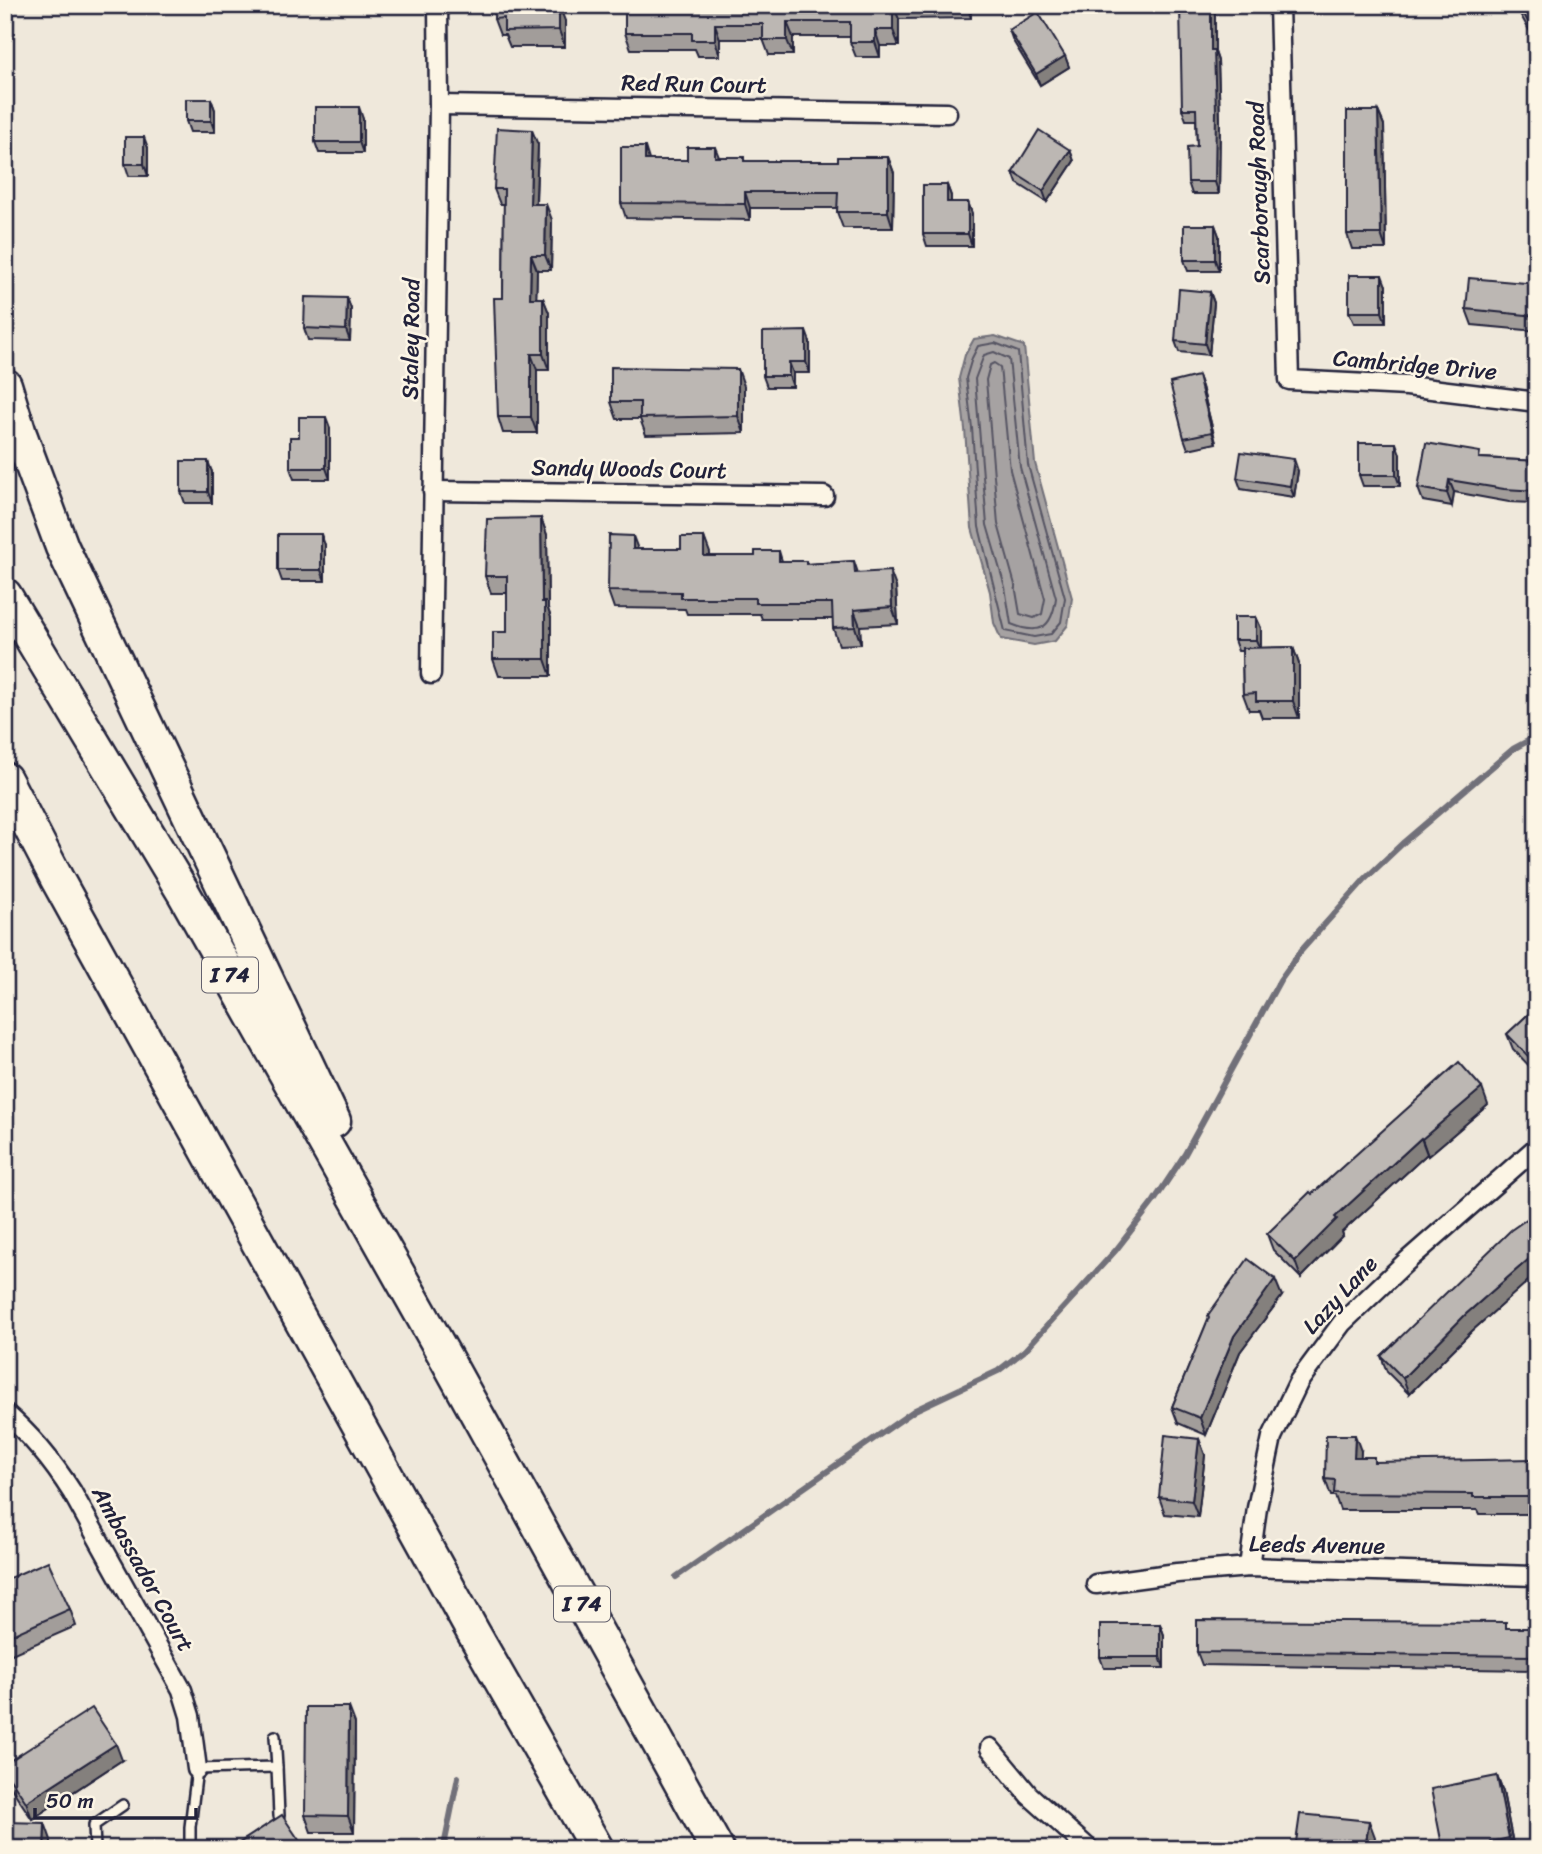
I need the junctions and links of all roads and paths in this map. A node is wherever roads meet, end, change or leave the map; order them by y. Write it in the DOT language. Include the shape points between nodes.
graph roads {
  1 [pos="438,5"];
  2 [pos="1279,5"];
  3 [pos="439,104"];
  4 [pos="947,113"];
  5 [pos="1289,380"];
  6 [pos="5,385"];
  7 [pos="1537,402"];
  8 [pos="433,491"];
  9 [pos="824,496"];
  10 [pos="5,595"];
  11 [pos="431,674"];
  12 [pos="5,779"];
  13 [pos="5,813"];
  14 [pos="58,881"];
  15 [pos="1537,1147"];
  16 [pos="447,1360"];
  17 [pos="5,1413"];
  18 [pos="1250,1567"];
  19 [pos="1537,1576"];
  20 [pos="1096,1584"];
  21 [pos="275,1736"];
  22 [pos="990,1748"];
  23 [pos="277,1767"];
  24 [pos="197,1769"];
  25 [pos="122,1805"];
  26 [pos="279,1816"];
  27 [pos="95,1849"];
  28 [pos="190,1849"];
  29 [pos="597,1849"];
  30 [pos="717,1849"];
  31 [pos="1089,1849"];
  1 -- 3 [label="street, Staley Road"];
  2 -- 5 [label="street, Scarborough Road"];
  3 -- 4 [label="street, Red Run Court"];
  3 -- 8 [label="street, Staley Road"];
  5 -- 7 [label="street, Cambridge Drive" via="1407,386"];
  6 -- 16 [label="highway" via="62,547"];
  8 -- 9 [label="street, Sandy Woods Court"];
  8 -- 11 [label="street, Staley Road"];
  10 -- 16 [label="highway, I 74" via="183,892"];
  12 -- 14 [label="highway"];
  13 -- 14 [label="highway"];
  14 -- 29 [label="highway"];
  15 -- 18 [label="street, Lazy Lane" via="1342,1323 1299,1381 1272,1437"];
  16 -- 30 [label="highway, I 74"];
  17 -- 24 [label="street, Ambassador Court" via="28,1432 72,1492 182,1690"];
  18 -- 19 [label="street, Leeds Avenue"];
  18 -- 20 [label="street, Leeds Avenue"];
  21 -- 23 [label="lane"];
  22 -- 31 [label="street" via="1029,1795"];
  23 -- 24 [label="lane"];
  23 -- 26 [label="lane"];
  24 -- 28 [label="lane"];
  25 -- 27 [label="lane" via="94,1825"];
}
